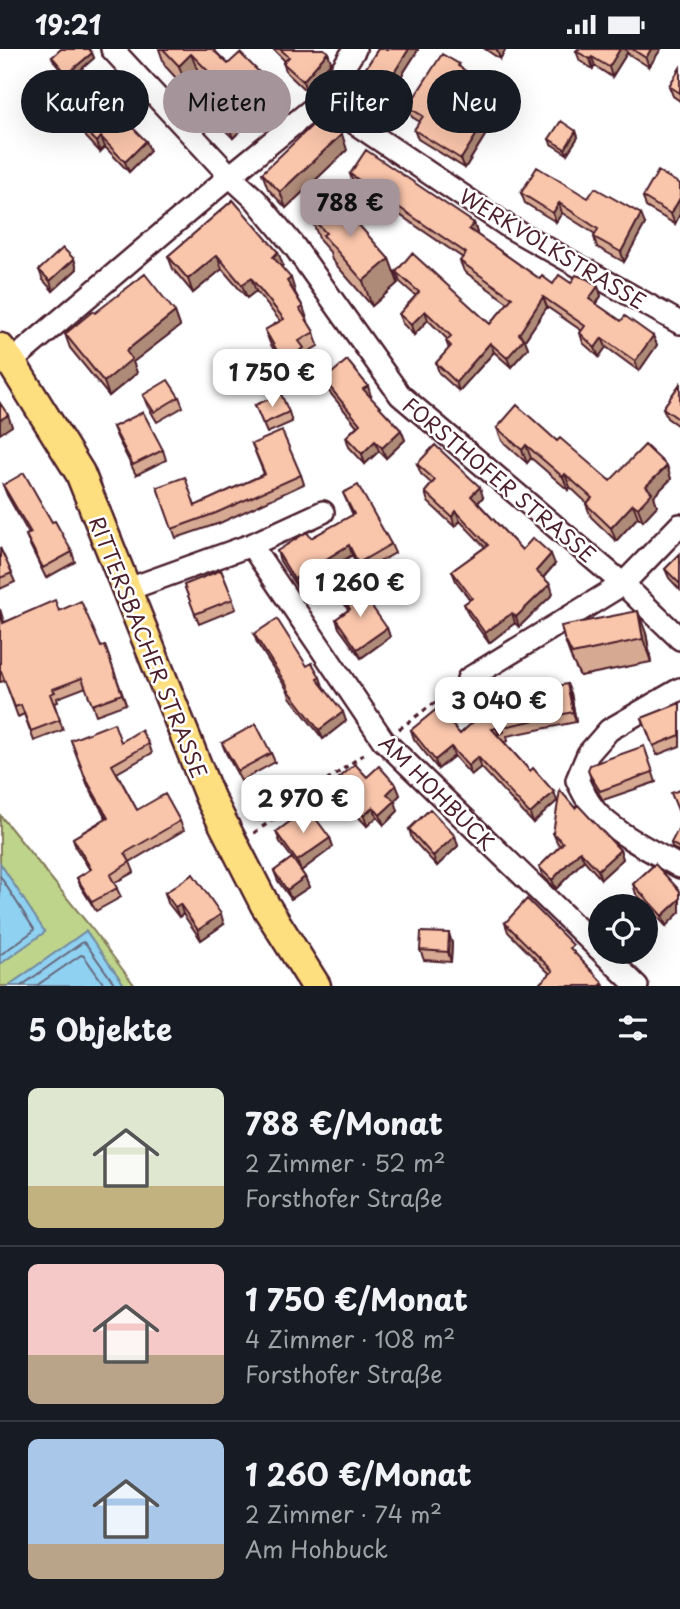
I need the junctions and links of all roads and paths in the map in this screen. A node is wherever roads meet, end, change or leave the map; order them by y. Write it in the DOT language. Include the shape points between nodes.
graph roads {
  1 [pos="111,49"];
  2 [pos="355,49"];
  3 [pos="342,70"];
  4 [pos="305,115"];
  5 [pos="369,133"];
  6 [pos="230,176"];
  7 [pos="680,323"];
  8 [pos="6,355"];
  9 [pos="323,512"];
  10 [pos="680,525"];
  11 [pos="251,545"];
  12 [pos="622,584"];
  13 [pos="126,590"];
  14 [pos="680,639"];
  15 [pos="468,679"];
  16 [pos="680,689"];
  17 [pos="383,740"];
  18 [pos="236,847"];
  19 [pos="680,867"];
  20 [pos="588,938"];
  21 [pos="614,964"];
  22 [pos="316,986"];
  23 [pos="637,986"];
  1 -- 6 [label="street, FORSTHOFER STRASSE"];
  2 -- 3 [label="street"];
  4 -- 6 [label="street"];
  5 -- 7 [label="street, WERKVOLKSTRASSE" via="509,227"];
  6 -- 8 [label="street"];
  6 -- 12 [label="street, FORSTHOFER STRASSE" via="257,200 294,246 400,395"];
  8 -- 13 [label="main road, RITTERSBACHER STRASSE" via="79,473"];
  9 -- 11 [label="street"];
  10 -- 12 [label="street"];
  11 -- 13 [label="street"];
  11 -- 17 [label="street, AM HOHBUCK"];
  12 -- 14 [label="street, FORSTHOFER STRASSE"];
  12 -- 15 [label="street"];
  13 -- 18 [label="main road, RITTERSBACHER STRASSE" via="209,798"];
  15 -- 17 [label="path"];
  16 -- 19 [label="street" via="609,730 588,754 578,780 599,816"];
  17 -- 18 [label="path"];
  17 -- 20 [label="street, AM HOHBUCK"];
  18 -- 22 [label="main road, RITTERSBACHER STRASSE" via="265,905"];
  21 -- 23 [label="street, AM HOHBUCK"];
}
